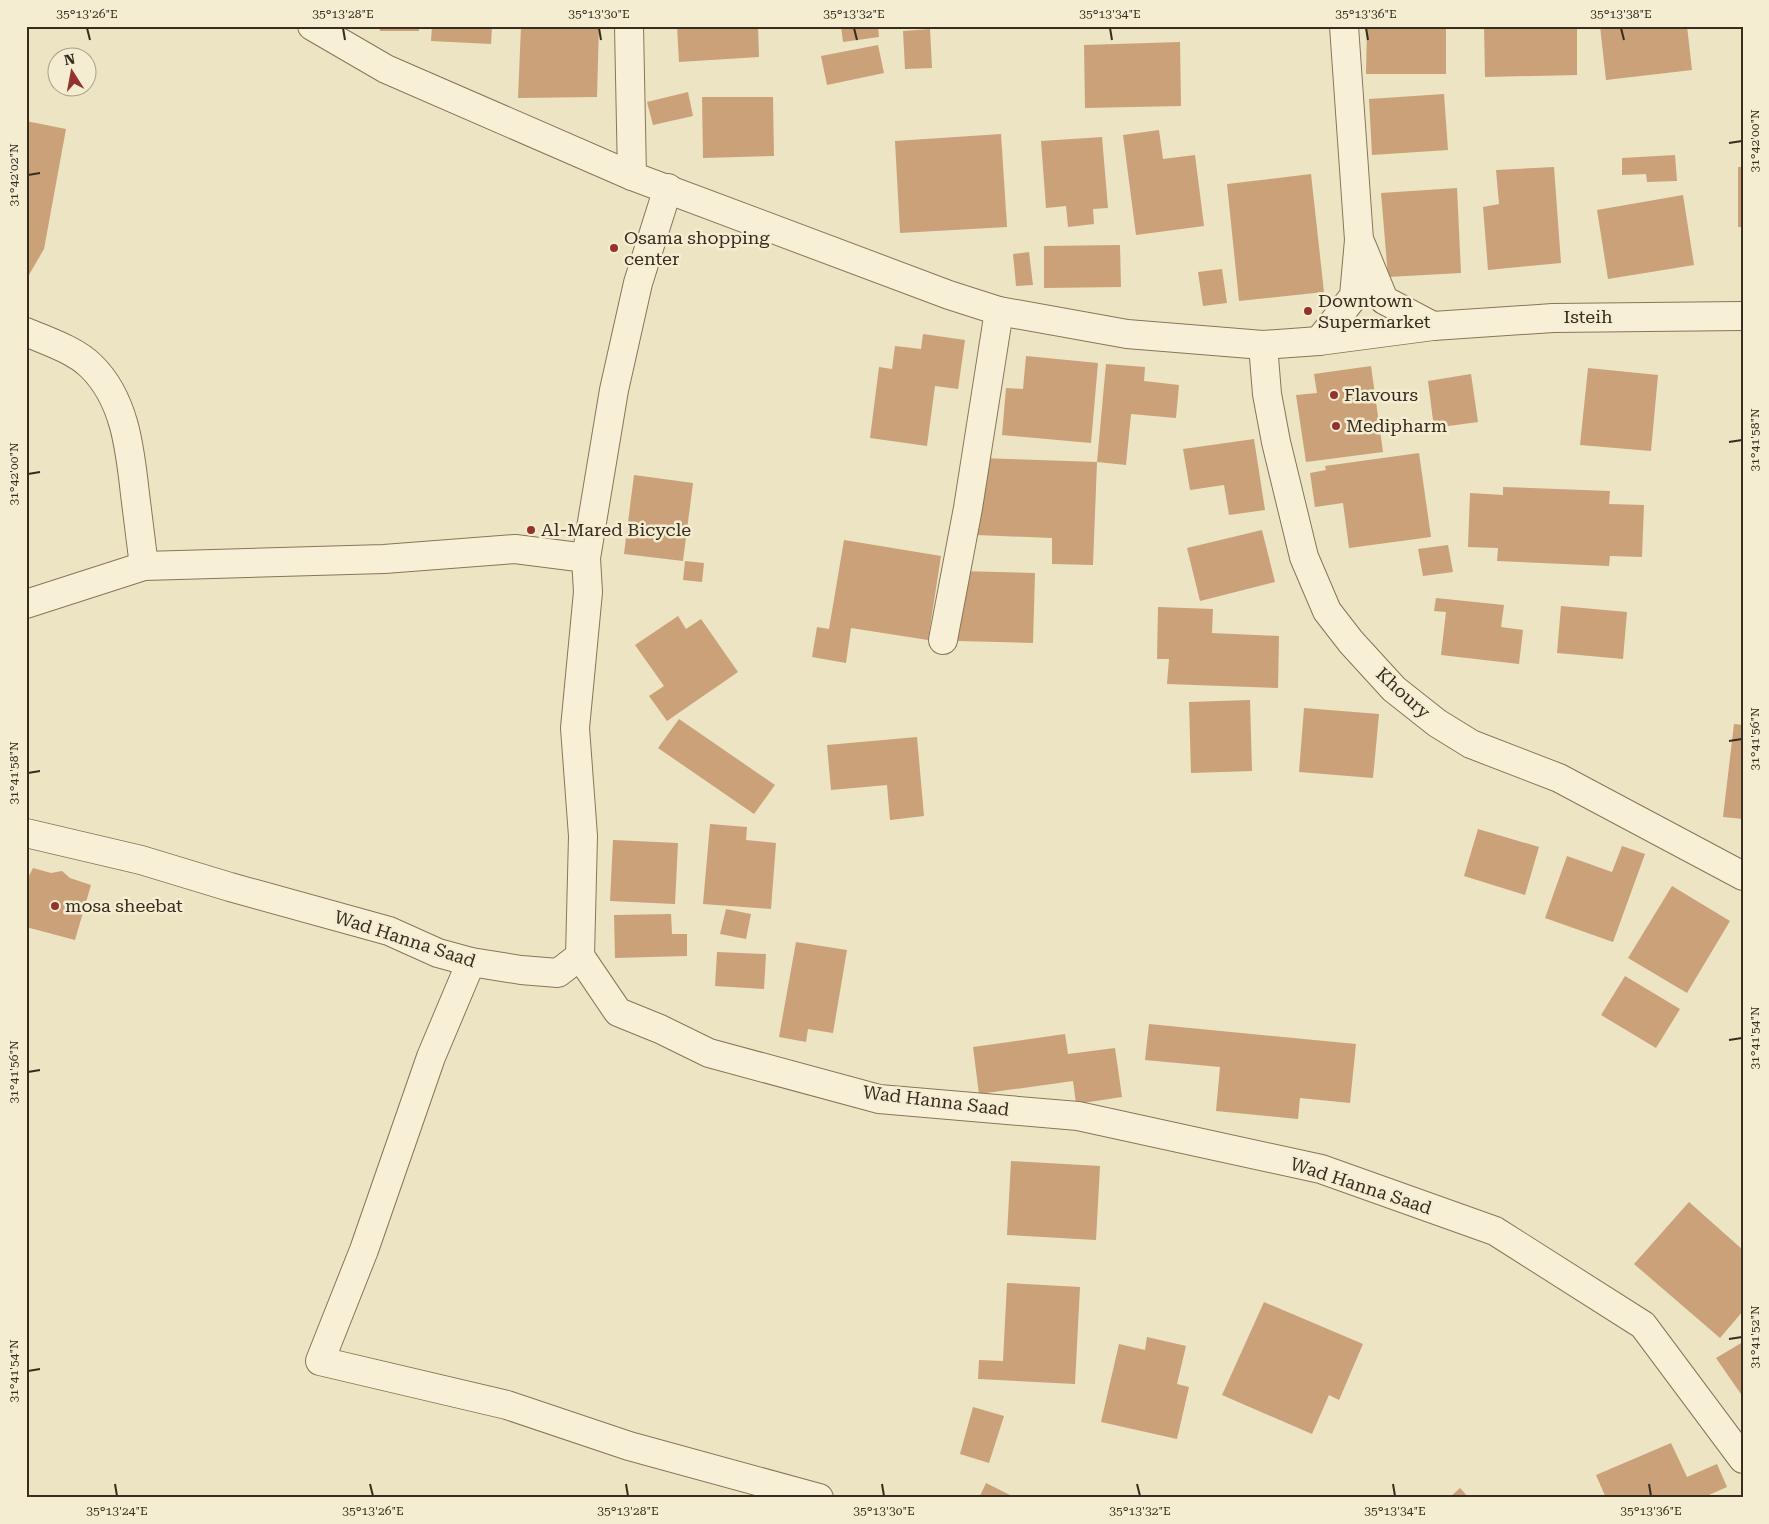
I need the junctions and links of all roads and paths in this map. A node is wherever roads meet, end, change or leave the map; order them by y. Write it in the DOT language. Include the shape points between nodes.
graph roads {
  1 [pos="312,26"];
  2 [pos="629,26"];
  3 [pos="1344,26"];
  4 [pos="632,176"];
  5 [pos="668,188"];
  6 [pos="1359,240"];
  7 [pos="999,311"];
  8 [pos="1743,316"];
  9 [pos="1433,326"];
  10 [pos="26,332"];
  11 [pos="1319,342"];
  12 [pos="1263,345"];
  13 [pos="586,558"];
  14 [pos="144,566"];
  15 [pos="26,604"];
  16 [pos="942,640"];
  17 [pos="26,833"];
  18 [pos="1743,876"];
  19 [pos="580,956"];
  20 [pos="471,962"];
  21 [pos="1743,1459"];
  22 [pos="819,1498"];
  1 -- 4 [label="street, Isteih" via="386,69"];
  2 -- 4 [label="street"];
  3 -- 6 [label="street"];
  4 -- 5 [label="street, Isteih"];
  5 -- 7 [label="street, Isteih"];
  5 -- 13 [label="street" via="638,283 618,370"];
  6 -- 9 [label="street" via="1384,300"];
  6 -- 11 [label="street" via="1354,296"];
  7 -- 12 [label="street, Isteih" via="1127,334"];
  7 -- 16 [label="street" via="968,508"];
  8 -- 9 [label="street, Isteih" via="1553,318"];
  9 -- 11 [label="street, Isteih"];
  10 -- 14 [label="street" via="63,348 90,365 110,390 130,448"];
  11 -- 12 [label="street, Isteih"];
  12 -- 18 [label="street, Khoury" via="1267,394 1276,442 1304,557 1327,611 1363,656 1394,689 1437,723 1471,744 1559,778"];
  13 -- 14 [label="street" via="515,549 384,559"];
  13 -- 19 [label="street" via="588,592 575,728 583,836"];
  14 -- 15 [label="street"];
  17 -- 20 [label="street, Wad Hanna Saad" via="141,860 389,931 438,953"];
  19 -- 20 [label="street, Wad Hanna Saad" via="558,973"];
  19 -- 21 [label="street, Wad Hanna Saad" via="618,1012 708,1053 879,1099 1078,1116 1321,1170 1495,1232 1643,1325"];
  20 -- 22 [label="street" via="430,1057 364,1250 320,1361 507,1405 628,1446"];
}
